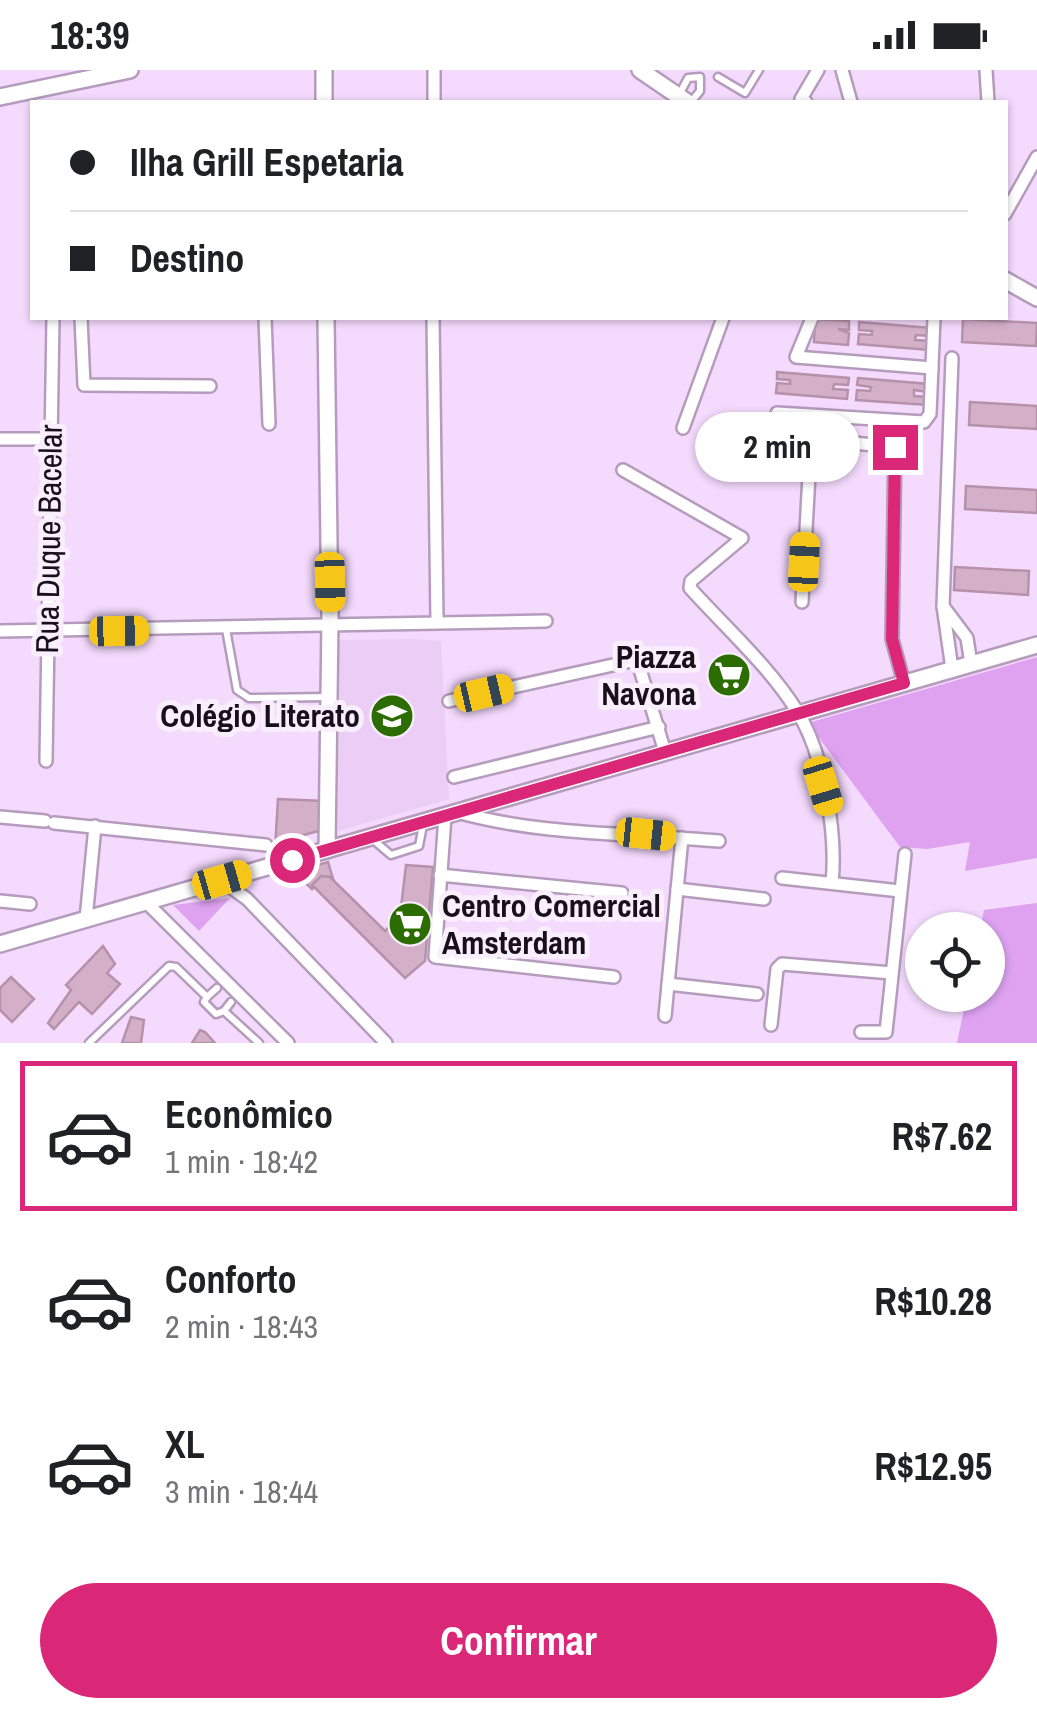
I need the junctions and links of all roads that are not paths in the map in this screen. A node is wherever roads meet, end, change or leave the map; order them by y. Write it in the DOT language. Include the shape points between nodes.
graph roads {
  1 [pos="130,70"];
  2 [pos="324,70"];
  3 [pos="434,70"];
  4 [pos="641,70"];
  5 [pos="759,70"];
  6 [pos="818,70"];
  7 [pos="842,70"];
  8 [pos="986,70"];
  9 [pos="702,73"];
  10 [pos="718,77"];
  11 [pos="53,86"];
  12 [pos="0,97"];
  13 [pos="324,100"];
  14 [pos="434,100"];
  15 [pos="682,100"];
  16 [pos="683,100"];
  17 [pos="685,100"];
  18 [pos="804,100"];
  19 [pos="850,100"];
  20 [pos="988,100"];
  21 [pos="1037,157"];
  22 [pos="1008,209"];
  23 [pos="1008,282"];
  24 [pos="1037,298"];
  25 [pos="54,320"];
  26 [pos="81,320"];
  27 [pos="265,320"];
  28 [pos="326,320"];
  29 [pos="433,320"];
  30 [pos="721,320"];
  31 [pos="811,320"];
  32 [pos="934,320"];
  33 [pos="952,358"];
  34 [pos="932,368"];
  35 [pos="210,386"];
  36 [pos="777,413"];
  37 [pos="269,424"];
  38 [pos="684,428"];
  39 [pos="0,439"];
  40 [pos="50,439"];
  41 [pos="623,470"];
  42 [pos="802,602"];
  43 [pos="943,606"];
  44 [pos="437,620"];
  45 [pos="546,620"];
  46 [pos="330,627"];
  47 [pos="226,629"];
  48 [pos="0,632"];
  49 [pos="48,632"];
  50 [pos="1037,645"];
  51 [pos="971,664"];
  52 [pos="952,670"];
  53 [pos="904,683"];
  54 [pos="329,697"];
  55 [pos="449,702"];
  56 [pos="800,714"];
  57 [pos="659,727"];
  58 [pos="665,752"];
  59 [pos="46,761"];
  60 [pos="454,778"];
  61 [pos="451,814"];
  62 [pos="0,817"];
  63 [pos="95,826"];
  64 [pos="682,838"];
  65 [pos="719,841"];
  66 [pos="266,845"];
  67 [pos="327,850"];
  68 [pos="905,854"];
  69 [pos="440,875"];
  70 [pos="782,878"];
  71 [pos="222,880"];
  72 [pos="832,883"];
  73 [pos="677,889"];
  74 [pos="900,891"];
  75 [pos="622,893"];
  76 [pos="764,899"];
  77 [pos="0,902"];
  78 [pos="146,902"];
  79 [pos="30,904"];
  80 [pos="86,920"];
  81 [pos="0,944"];
  82 [pos="892,973"];
  83 [pos="614,977"];
  84 [pos="668,984"];
  85 [pos="217,988"];
  86 [pos="757,994"];
  87 [pos="231,1002"];
  88 [pos="665,1016"];
  89 [pos="771,1024"];
  90 [pos="862,1032"];
  91 [pos="89,1043"];
  92 [pos="259,1043"];
  93 [pos="288,1043"];
  94 [pos="386,1043"];
  1 -- 11 [label="main road"];
  2 -- 13 [label="main road"];
  3 -- 14 [label="street"];
  4 -- 15 [label="main road"];
  5 -- 10 [label="lane" via="744,93"];
  6 -- 18 [label="street"];
  7 -- 19 [label="street"];
  8 -- 20 [label="street"];
  9 -- 16 [label="lane" via="688,78"];
  9 -- 17 [label="lane" via="700,91"];
  11 -- 12 [label="main road"];
  21 -- 22 [label="street"];
  23 -- 24 [label="main road"];
  25 -- 40 [label="street, Rua Duque Bacelar"];
  26 -- 35 [label="street" via="84,385"];
  27 -- 37 [label="street"];
  28 -- 46 [label="main road"];
  29 -- 44 [label="street"];
  30 -- 38 [label="street"];
  31 -- 34 [label="street" via="796,357"];
  32 -- 34 [label="street"];
  33 -- 43 [label="street"];
  34 -- 36 [label="street" via="930,414 918,424"];
  39 -- 40 [label="street"];
  40 -- 49 [label="street, Rua Duque Bacelar"];
  41 -- 56 [label="street" via="742,538 690,588"];
  42 -- 53 [label="street" via="811,439 895,447 892,639"];
  43 -- 51 [label="street" via="967,638"];
  43 -- 52 [label="street"];
  44 -- 45 [label="street"];
  44 -- 46 [label="street"];
  46 -- 47 [label="street"];
  46 -- 54 [label="main road"];
  47 -- 49 [label="street"];
  47 -- 54 [label="lane" via="237,690 249,698"];
  48 -- 49 [label="street"];
  49 -- 59 [label="street, Rua Duque Bacelar"];
  50 -- 51 [label="main road"];
  51 -- 52 [label="main road"];
  52 -- 53 [label="main road"];
  53 -- 56 [label="main road"];
  54 -- 67 [label="main road"];
  55 -- 57 [label="street" via="631,661 639,666"];
  56 -- 58 [label="main road"];
  56 -- 72 [label="street" via="832,814"];
  57 -- 58 [label="street"];
  57 -- 60 [label="street"];
  58 -- 61 [label="main road"];
  61 -- 64 [label="street" via="552,833"];
  61 -- 67 [label="main road"];
  61 -- 69 [label="street"];
  62 -- 63 [label="street"];
  63 -- 66 [label="street"];
  63 -- 80 [label="street"];
  64 -- 65 [label="street"];
  64 -- 73 [label="street"];
  67 -- 71 [label="main road"];
  68 -- 74 [label="street"];
  69 -- 75 [label="street"];
  69 -- 83 [label="street" via="435,958"];
  70 -- 72 [label="street"];
  71 -- 78 [label="main road"];
  71 -- 94 [label="street"];
  72 -- 74 [label="street"];
  73 -- 76 [label="street"];
  73 -- 84 [label="street"];
  74 -- 82 [label="street"];
  77 -- 79 [label="street"];
  78 -- 80 [label="main road"];
  78 -- 85 [label="street"];
  80 -- 81 [label="main road"];
  82 -- 89 [label="street" via="782,964"];
  82 -- 90 [label="street" via="886,1032"];
  84 -- 86 [label="street"];
  84 -- 88 [label="street"];
  85 -- 87 [label="street"];
  85 -- 87 [label="lane" via="204,1002 216,1014"];
  85 -- 91 [label="lane" via="166,967"];
  87 -- 92 [label="lane"];
  87 -- 93 [label="street"];
}
